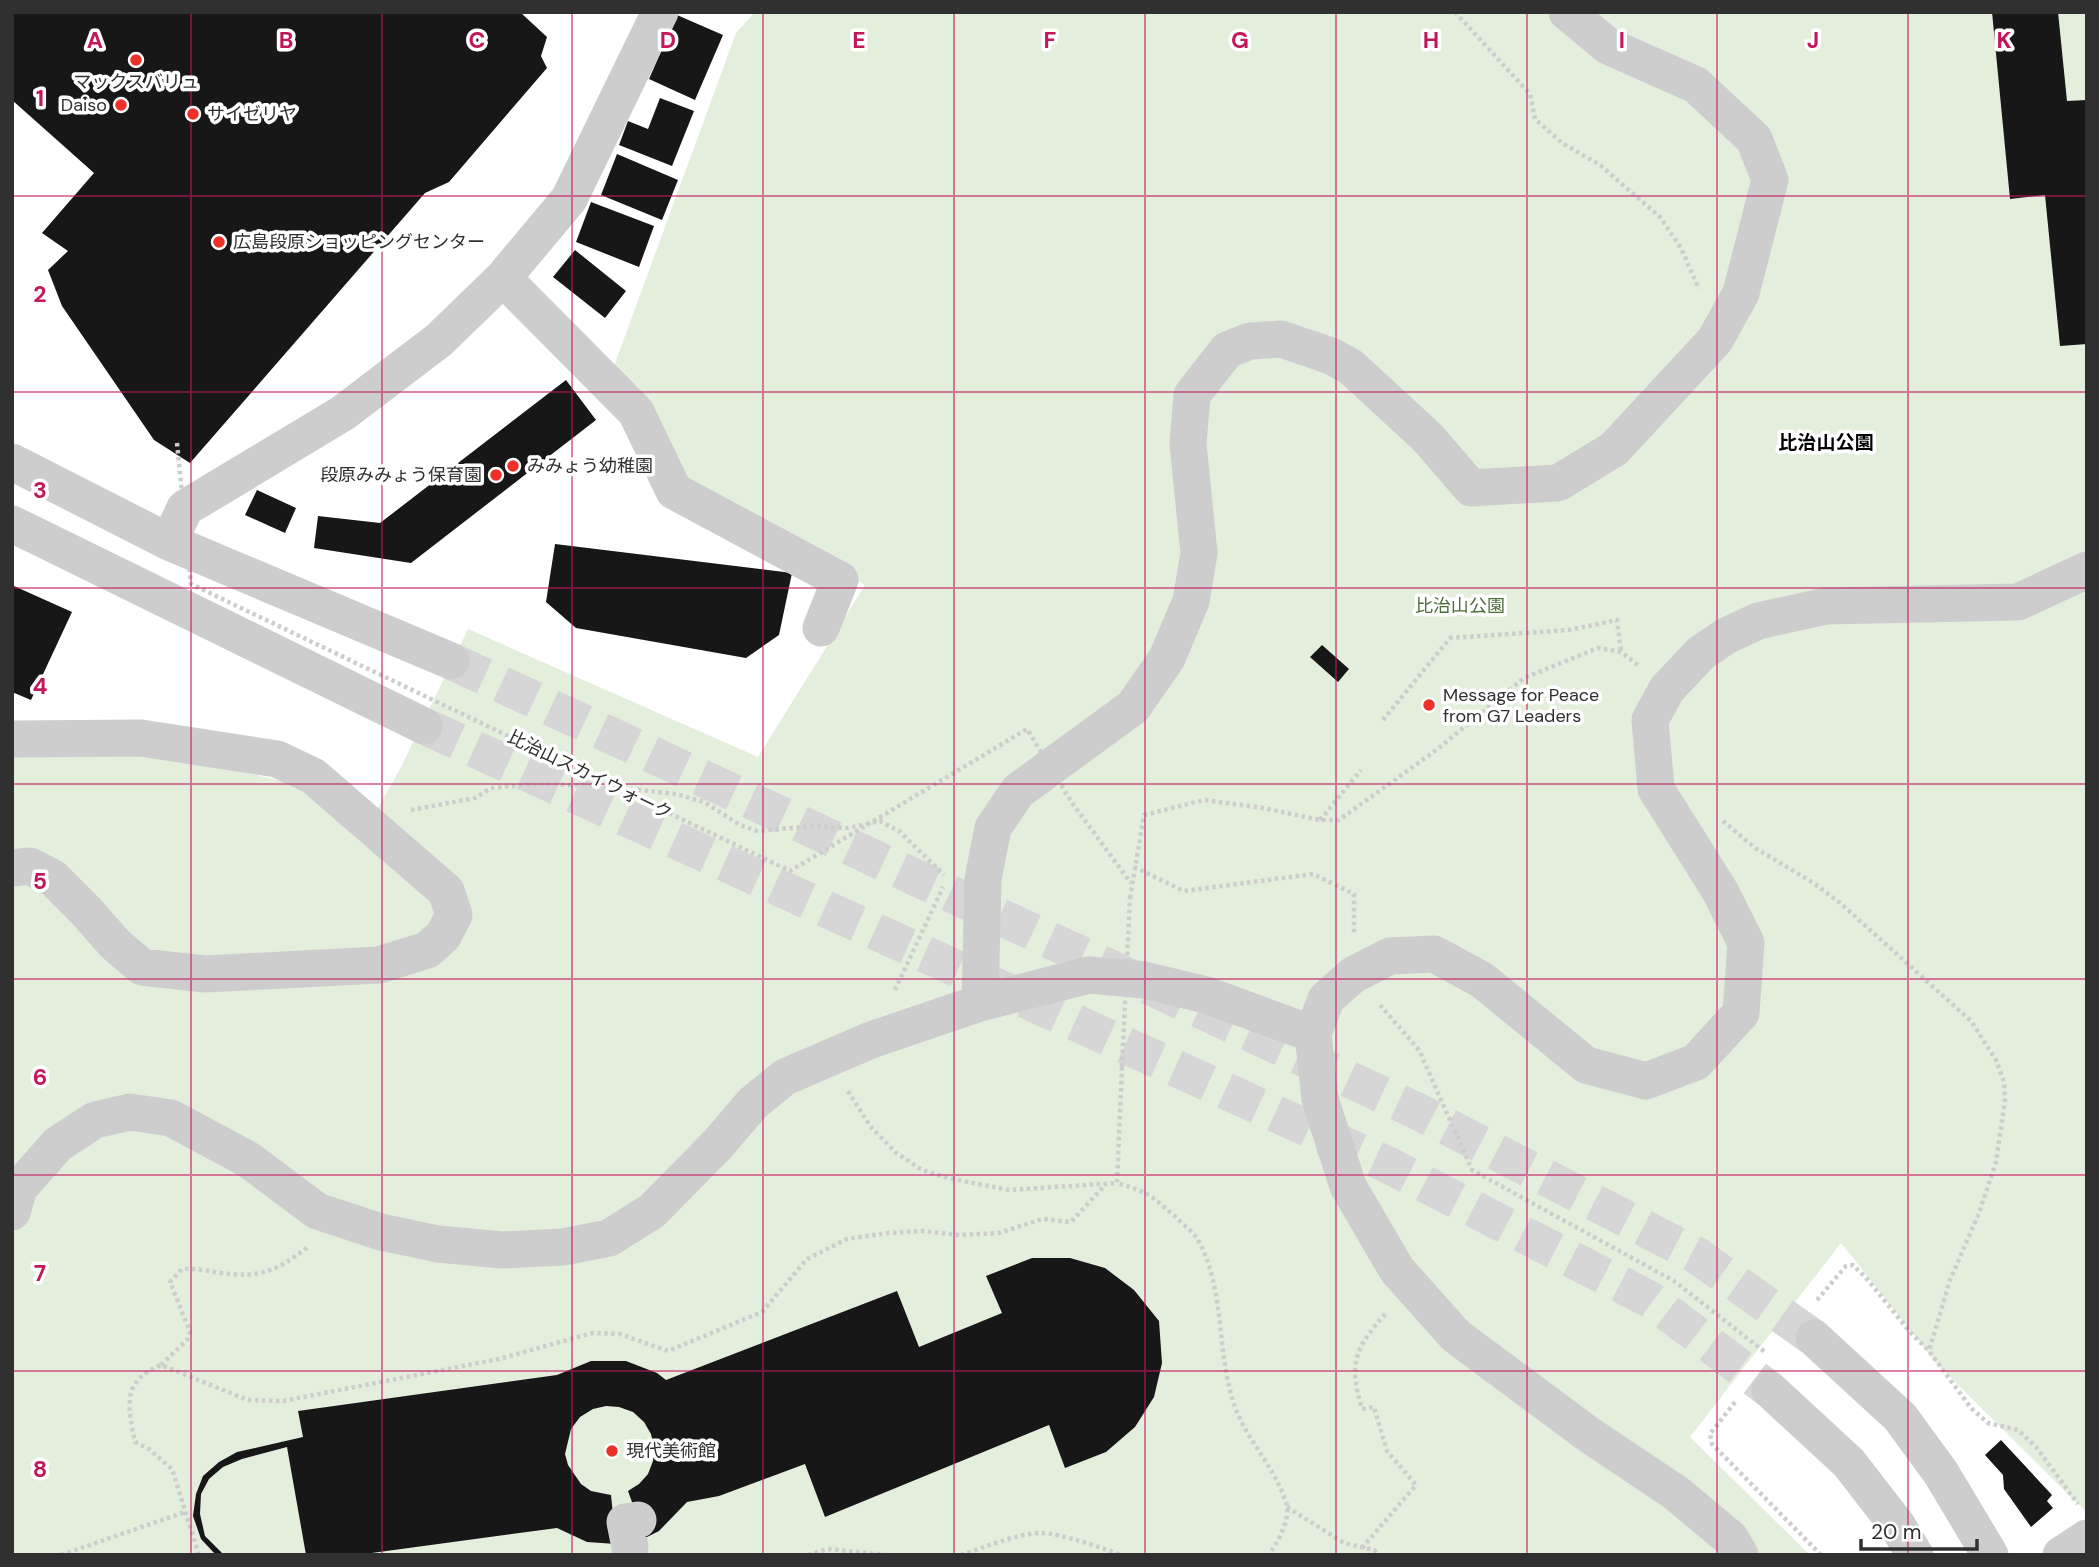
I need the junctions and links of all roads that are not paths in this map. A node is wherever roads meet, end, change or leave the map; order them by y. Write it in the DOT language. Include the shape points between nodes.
graph roads {
  1 [pos="660,12"];
  2 [pos="1567,12"];
  3 [pos="503,278"];
  4 [pos="12,462"];
  5 [pos="12,524"];
  6 [pos="169,542"];
  7 [pos="2087,570"];
  8 [pos="821,628"];
  9 [pos="451,661"];
  10 [pos="424,726"];
  11 [pos="12,739"];
  12 [pos="12,868"];
  13 [pos="980,1003"];
  14 [pos="1314,1034"];
  15 [pos="12,1212"];
  16 [pos="1814,1338"];
  17 [pos="1771,1373"];
  18 [pos="2087,1538"];
  19 [pos="1740,1555"];
  20 [pos="1915,1555"];
  21 [pos="1990,1555"];
  22 [pos="2060,1555"];
  1 -- 3 [label="street" via="569,199"];
  2 -- 13 [label="street" via="1608,46 1696,85 1754,139 1770,180 1741,293 1714,340 1614,449 1558,483 1471,488 1428,438 1351,367 1280,339 1250,341 1227,350 1192,395 1188,444 1199,553 1191,601 1167,658 1133,707 1018,791 993,828 983,879"];
  3 -- 6 [label="street" via="439,340 343,412 185,508"];
  3 -- 8 [label="street" via="636,412 674,491 840,580"];
  4 -- 6 [label="street"];
  5 -- 10 [label="street"];
  6 -- 9 [label="street"];
  7 -- 14 [label="street" via="2018,602 1826,606 1758,621 1701,653 1667,689 1650,720 1656,789 1720,891 1746,943 1741,1013 1696,1062 1646,1081 1586,1065 1482,980 1434,954 1390,956 1353,975 1326,999"];
  11 -- 12 [label="street" via="141,738 277,759 313,776 446,891 454,915 443,936 427,950 379,965 205,974 142,967 53,878 30,866"];
  13 -- 14 [label="street" via="1088,975 1144,980 1206,995"];
  13 -- 15 [label="street" via="883,1036 785,1077 753,1103 652,1211 609,1238 586,1243 502,1251 381,1232 317,1211 249,1160 172,1118 131,1112 95,1120 58,1144 19,1188"];
  14 -- 19 [label="street" via="1320,1099 1348,1186 1397,1270 1456,1336 1676,1493 1730,1538"];
  16 -- 21 [label="street" via="1900,1417 1941,1473"];
  17 -- 20 [label="street" via="1849,1463"];
  18 -- 22 [label="street"];
}
